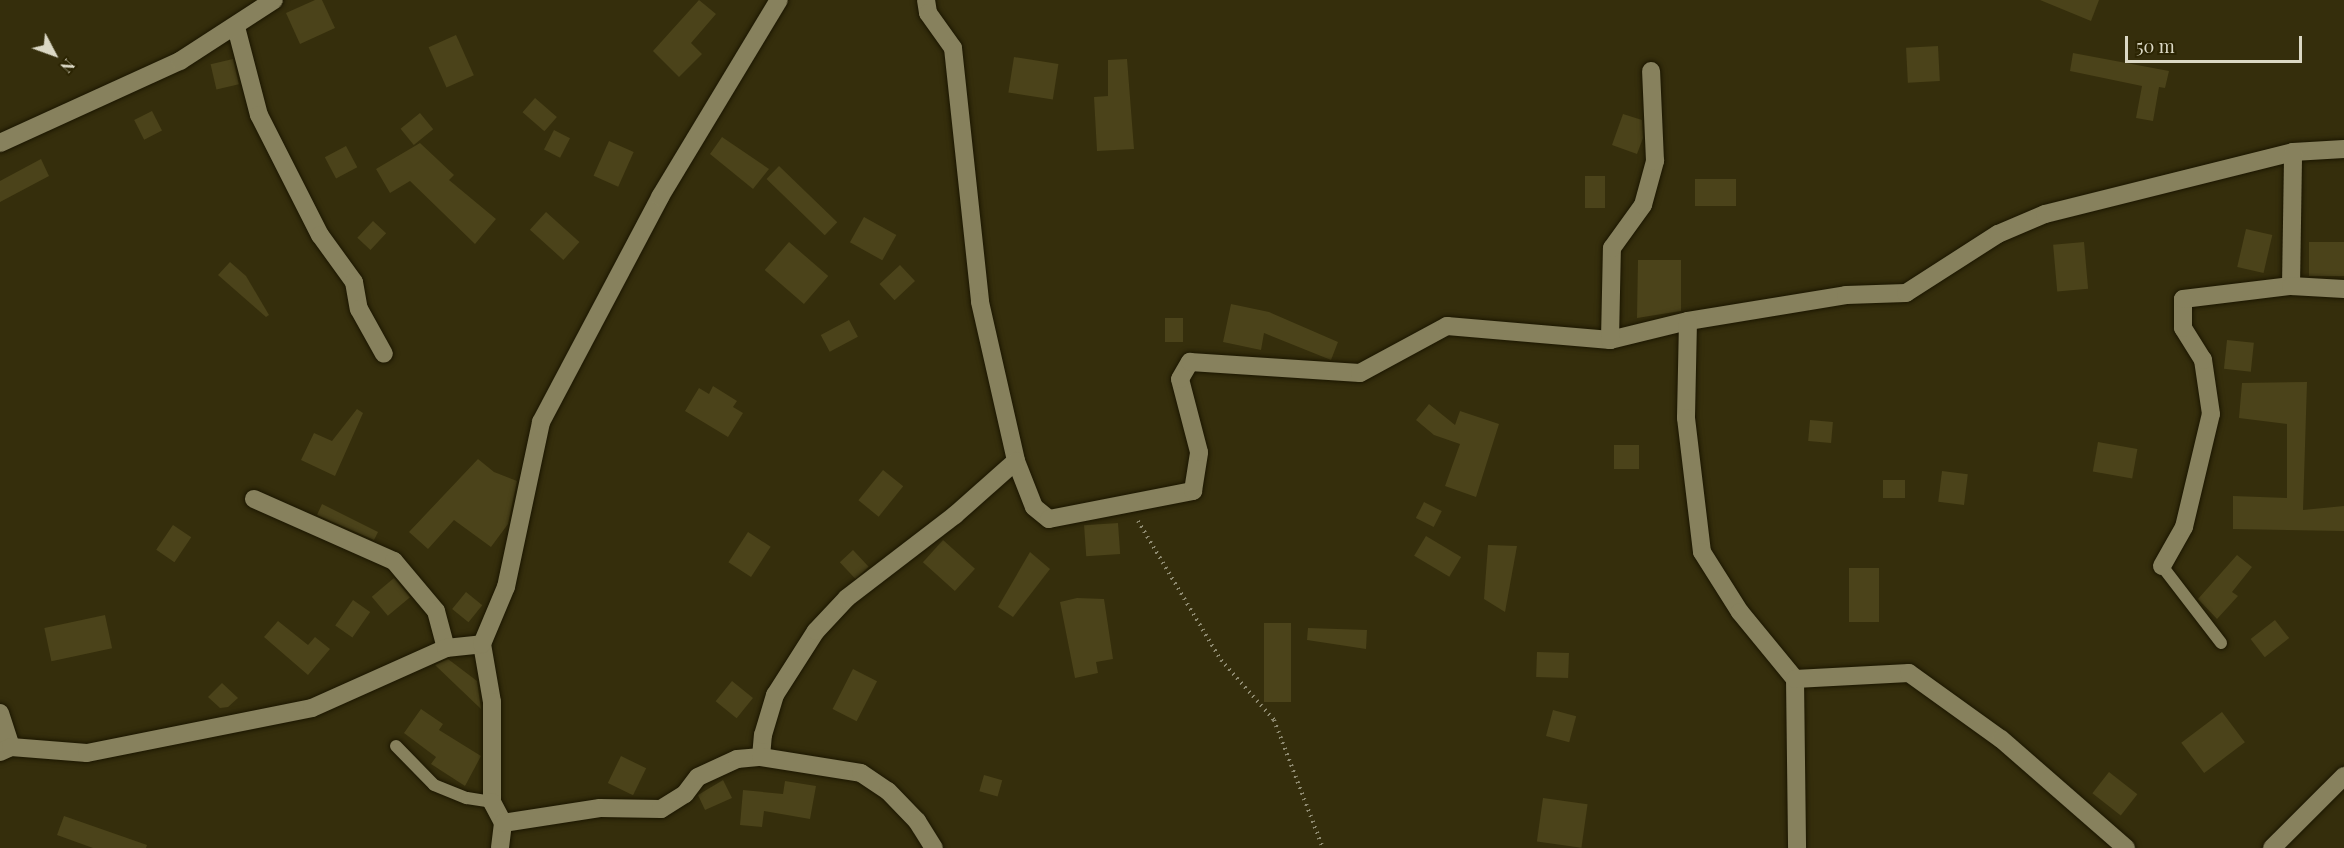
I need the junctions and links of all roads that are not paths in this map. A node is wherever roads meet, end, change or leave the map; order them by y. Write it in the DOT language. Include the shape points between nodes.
graph roads {
  1 [pos="274,0"];
  2 [pos="779,0"];
  3 [pos="926,0"];
  4 [pos="236,27"];
  5 [pos="1651,71"];
  6 [pos="0,143"];
  7 [pos="2344,149"];
  8 [pos="2293,152"];
  9 [pos="2291,286"];
  10 [pos="2344,289"];
  11 [pos="1688,321"];
  12 [pos="1611,340"];
  13 [pos="384,354"];
  14 [pos="1016,461"];
  15 [pos="254,499"];
  16 [pos="2162,566"];
  17 [pos="482,644"];
  18 [pos="2221,644"];
  19 [pos="446,648"];
  20 [pos="1795,679"];
  21 [pos="0,713"];
  22 [pos="396,746"];
  23 [pos="5,749"];
  24 [pos="761,757"];
  25 [pos="2344,776"];
  26 [pos="492,802"];
  27 [pos="503,823"];
  28 [pos="2278,845"];
  29 [pos="501,848"];
  30 [pos="934,848"];
  31 [pos="1797,848"];
  32 [pos="2126,848"];
  1 -- 4 [label="street"];
  2 -- 17 [label="street" via="660,197 541,422 506,587"];
  3 -- 14 [label="street" via="928,13 953,48 980,302"];
  4 -- 6 [label="street" via="180,61"];
  4 -- 13 [label="street" via="259,115 320,235 354,282 359,309"];
  5 -- 12 [label="street" via="1654,161 1643,205 1612,248"];
  7 -- 8 [label="street"];
  8 -- 9 [label="street"];
  8 -- 11 [label="street" via="2045,214 1998,234 1906,293 1846,295"];
  9 -- 10 [label="street"];
  9 -- 16 [label="street" via="2183,299 2183,328 2203,360 2211,414 2184,527"];
  11 -- 12 [label="street"];
  11 -- 20 [label="street" via="1686,418 1702,552 1740,612"];
  12 -- 14 [label="street" via="1447,326 1360,373 1190,362 1180,380 1199,452 1193,491 1049,519 1034,507"];
  14 -- 24 [label="street" via="955,515 847,598 816,631 775,695"];
  15 -- 19 [label="street" via="394,561 436,611"];
  16 -- 18 [label="lane"];
  17 -- 19 [label="street"];
  17 -- 26 [label="street" via="492,702"];
  19 -- 23 [label="street" via="312,708 87,753"];
  20 -- 31 [label="street"];
  20 -- 32 [label="street" via="1909,673 2001,739"];
  21 -- 23 [label="street"];
  22 -- 26 [label="lane" via="434,785 467,798"];
  24 -- 27 [label="street" via="737,759 698,777 685,794 661,809 600,808"];
  24 -- 30 [label="street" via="861,773 888,791 917,821"];
  25 -- 28 [label="street"];
  26 -- 27 [label="street"];
  27 -- 29 [label="street"];
}
